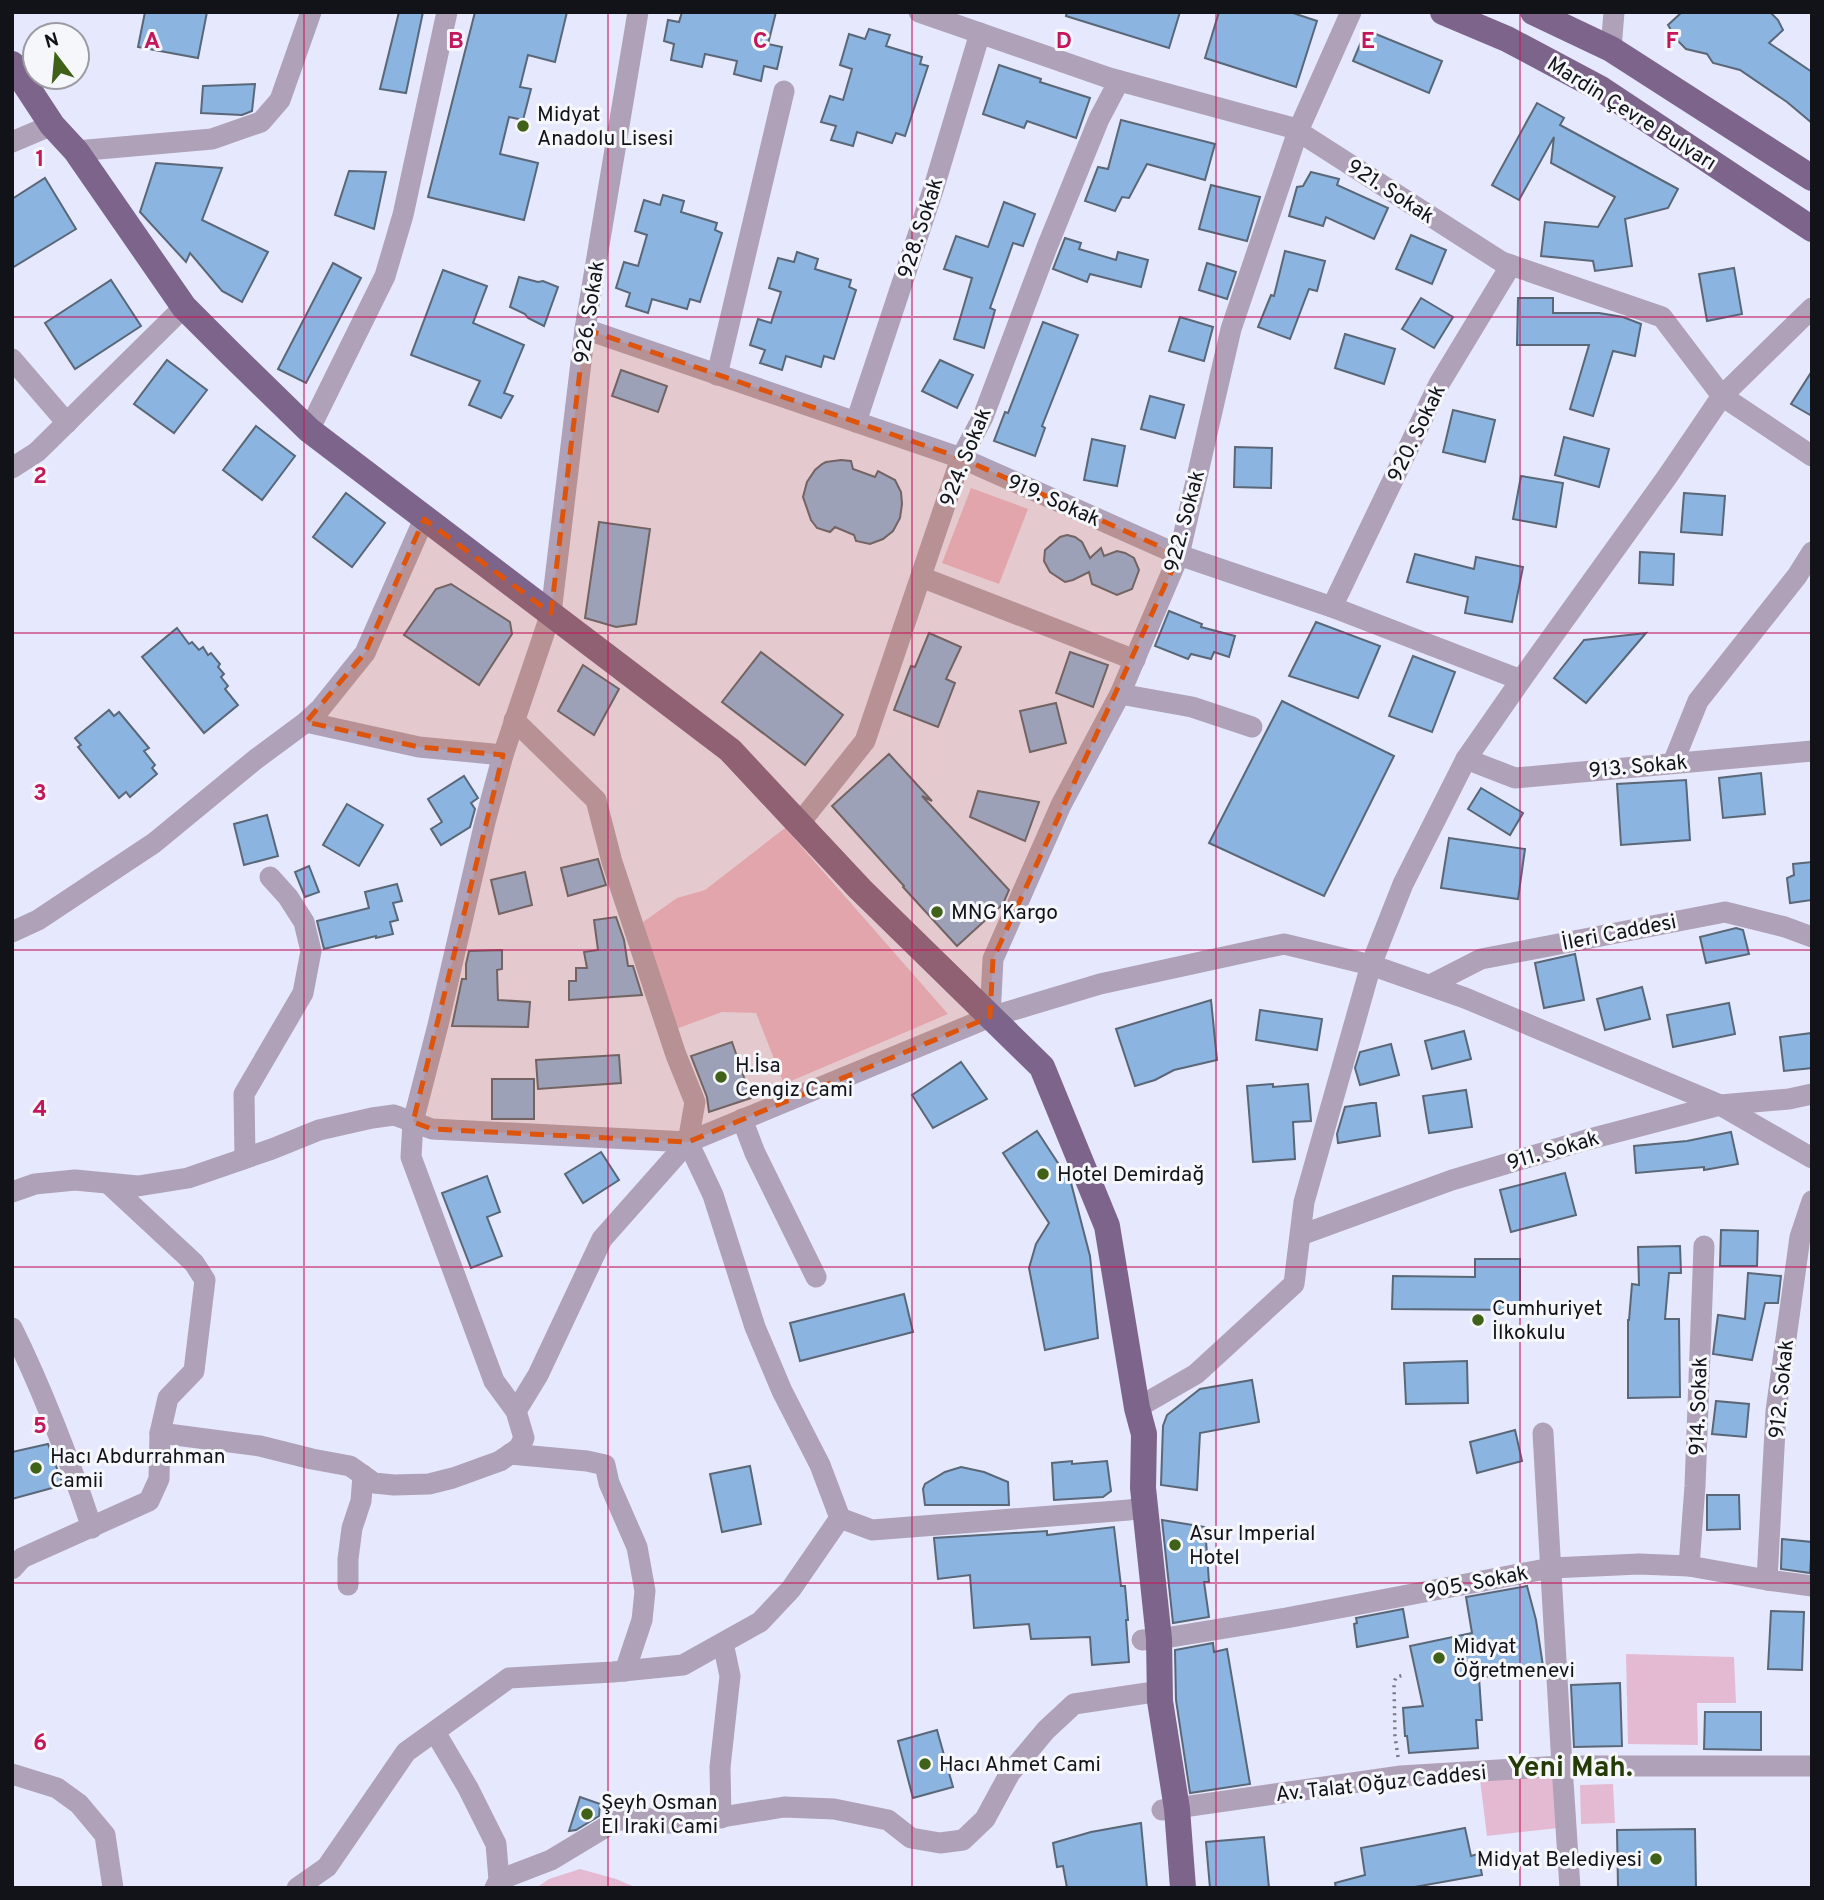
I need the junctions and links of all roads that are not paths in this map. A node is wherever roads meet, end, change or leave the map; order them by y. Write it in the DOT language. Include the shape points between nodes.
graph roads {
  1 [pos="311,12"];
  2 [pos="447,12"];
  3 [pos="638,12"];
  4 [pos="919,12"];
  5 [pos="1351,12"];
  6 [pos="1443,12"];
  7 [pos="1533,12"];
  8 [pos="1614,12"];
  9 [pos="980,33"];
  10 [pos="1611,49"];
  11 [pos="12,64"];
  12 [pos="1119,81"];
  13 [pos="784,91"];
  14 [pos="52,125"];
  15 [pos="1298,131"];
  16 [pos="12,142"];
  17 [pos="76,151"];
  18 [pos="1812,178"];
  19 [pos="1812,229"];
  20 [pos="1511,265"];
  21 [pos="184,307"];
  22 [pos="1812,308"];
  23 [pos="584,329"];
  24 [pos="12,359"];
  25 [pos="718,374"];
  26 [pos="1722,396"];
  27 [pos="856,422"];
  28 [pos="67,423"];
  29 [pos="309,429"];
  30 [pos="1812,456"];
  31 [pos="961,458"];
  32 [pos="12,468"];
  33 [pos="424,519"];
  34 [pos="1812,552"];
  35 [pos="1179,555"];
  36 [pos="920,577"];
  37 [pos="1332,607"];
  38 [pos="551,614"];
  39 [pos="1135,660"];
  40 [pos="1521,680"];
  41 [pos="1121,694"];
  42 [pos="514,720"];
  43 [pos="306,722"];
  44 [pos="1252,727"];
  45 [pos="1812,751"];
  46 [pos="503,755"];
  47 [pos="1466,760"];
  48 [pos="1673,763"];
  49 [pos="799,824"];
  50 [pos="270,877"];
  51 [pos="12,932"];
  52 [pos="1812,937"];
  53 [pos="1371,965"];
  54 [pos="1430,985"];
  55 [pos="990,1017"];
  56 [pos="1812,1094"];
  57 [pos="1720,1105"];
  58 [pos="742,1119"];
  59 [pos="412,1122"];
  60 [pos="688,1142"];
  61 [pos="245,1158"];
  62 [pos="1812,1158"];
  63 [pos="109,1184"];
  64 [pos="12,1192"];
  65 [pos="1812,1201"];
  66 [pos="1301,1235"];
  67 [pos="1704,1246"];
  68 [pos="816,1277"];
  69 [pos="12,1328"];
  70 [pos="1137,1408"];
  71 [pos="516,1411"];
  72 [pos="160,1433"];
  73 [pos="1543,1433"];
  74 [pos="510,1454"];
  75 [pos="363,1475"];
  76 [pos="1137,1508"];
  77 [pos="840,1518"];
  78 [pos="92,1528"];
  79 [pos="14,1562"];
  80 [pos="1689,1566"];
  81 [pos="1550,1568"];
  82 [pos="1767,1580"];
  83 [pos="348,1585"];
  84 [pos="1812,1586"];
  85 [pos="1150,1639"];
  86 [pos="723,1643"];
  87 [pos="625,1671"];
  88 [pos="1147,1693"];
  89 [pos="435,1732"];
  90 [pos="1562,1766"];
  91 [pos="1812,1766"];
  92 [pos="12,1774"];
  93 [pos="1170,1809"];
  94 [pos="721,1818"];
  95 [pos="497,1884"];
  96 [pos="113,1888"];
  97 [pos="298,1888"];
  98 [pos="1166,1888"];
  99 [pos="1183,1888"];
  100 [pos="1570,1888"];
  1 -- 17 [label="street" via="280,100 261,122 212,139"];
  2 -- 29 [label="street" via="403,215 385,276"];
  3 -- 23 [label="street, 926. Sokak"];
  4 -- 9 [label="street, 921. Sokak"];
  5 -- 15 [label="street, 922. Sokak"];
  6 -- 19 [label="main road, Mardin Çevre Bulvarı" via="1507,39 1601,89"];
  7 -- 10 [label="main road, Mardin Çevre Bulvarı"];
  8 -- 10 [label="street"];
  9 -- 12 [label="street, 921. Sokak"];
  9 -- 27 [label="street, 928. Sokak"];
  10 -- 18 [label="main road, Mardin Çevre Bulvarı"];
  11 -- 14 [label="main road"];
  12 -- 15 [label="street, 921. Sokak"];
  12 -- 31 [label="street, 924. Sokak" via="1047,247 983,417"];
  13 -- 25 [label="street"];
  14 -- 16 [label="street"];
  14 -- 17 [label="main road"];
  15 -- 20 [label="street, 921. Sokak"];
  15 -- 35 [label="street, 922. Sokak" via="1231,329"];
  17 -- 21 [label="main road"];
  20 -- 26 [label="street, 921. Sokak" via="1662,317"];
  20 -- 37 [label="street, 920. Sokak" via="1439,384"];
  21 -- 28 [label="street"];
  21 -- 29 [label="main road"];
  22 -- 26 [label="street"];
  23 -- 25 [label="street, 919. Sokak"];
  23 -- 38 [label="street, 926. Sokak"];
  24 -- 28 [label="street"];
  25 -- 27 [label="street, 919. Sokak"];
  26 -- 30 [label="street, 921. Sokak"];
  26 -- 40 [label="street"];
  27 -- 31 [label="street, 919. Sokak"];
  28 -- 32 [label="street"];
  29 -- 33 [label="main road"];
  31 -- 35 [label="street, 919. Sokak"];
  31 -- 36 [label="street, 924. Sokak"];
  33 -- 38 [label="main road"];
  33 -- 43 [label="street" via="365,653"];
  34 -- 48 [label="street" via="1698,701"];
  35 -- 37 [label="street, 919. Sokak"];
  35 -- 39 [label="street, 922. Sokak"];
  36 -- 39 [label="street"];
  36 -- 49 [label="street, 924. Sokak" via="864,741"];
  37 -- 40 [label="street, 919. Sokak"];
  38 -- 42 [label="street, 926. Sokak"];
  38 -- 49 [label="main road" via="730,750"];
  39 -- 41 [label="street, 922. Sokak"];
  40 -- 47 [label="street"];
  41 -- 44 [label="street" via="1192,706"];
  41 -- 55 [label="street, 922. Sokak" via="1061,805 993,959"];
  42 -- 46 [label="street, 926. Sokak"];
  42 -- 60 [label="street" via="596,800 616,874 695,1102"];
  43 -- 46 [label="street" via="419,747"];
  43 -- 51 [label="street" via="154,843 38,920"];
  45 -- 48 [label="street, 913. Sokak"];
  46 -- 59 [label="street, 926. Sokak"];
  47 -- 48 [label="street, 913. Sokak" via="1516,778"];
  47 -- 53 [label="street" via="1403,884"];
  49 -- 55 [label="main road"];
  50 -- 61 [label="street" via="304,922 311,951 303,993 244,1094"];
  52 -- 54 [label="street, İleri Caddesi" via="1725,912 1481,959"];
  53 -- 54 [label="street"];
  53 -- 55 [label="street" via="1284,943 1100,984"];
  53 -- 66 [label="street" via="1304,1202"];
  54 -- 57 [label="street"];
  55 -- 58 [label="street"];
  55 -- 70 [label="main road" via="1042,1067 1107,1226"];
  56 -- 57 [label="street, 911. Sokak"];
  57 -- 62 [label="street"];
  57 -- 66 [label="street, 911. Sokak" via="1452,1180"];
  58 -- 60 [label="street"];
  58 -- 68 [label="street"];
  59 -- 60 [label="street" via="432,1129"];
  59 -- 61 [label="street" via="394,1115 372,1118 319,1130"];
  59 -- 71 [label="street, 926. Sokak" via="411,1157 494,1381"];
  60 -- 71 [label="street" via="602,1239 538,1375"];
  60 -- 77 [label="street" via="713,1195 755,1327"];
  61 -- 63 [label="street" via="188,1178 138,1186"];
  63 -- 64 [label="street" via="75,1180 35,1184"];
  63 -- 72 [label="street" via="194,1263 205,1280 194,1371 168,1398"];
  65 -- 82 [label="street, 912. Sokak" via="1800,1237 1776,1411"];
  66 -- 70 [label="street" via="1294,1284 1196,1374"];
  67 -- 80 [label="street, 914. Sokak"];
  69 -- 78 [label="street" via="68,1457"];
  70 -- 76 [label="main road" via="1144,1434 1143,1488"];
  71 -- 74 [label="street" via="524,1438"];
  72 -- 75 [label="street" via="260,1446 350,1466"];
  72 -- 78 [label="street" via="159,1479 149,1501"];
  73 -- 81 [label="street"];
  74 -- 75 [label="street" via="429,1484 374,1483"];
  74 -- 87 [label="street" via="605,1465 637,1547 645,1591 642,1620"];
  75 -- 83 [label="street" via="352,1528"];
  76 -- 77 [label="street" via="872,1530"];
  76 -- 85 [label="main road"];
  77 -- 86 [label="street" via="791,1589 760,1622"];
  78 -- 79 [label="street"];
  80 -- 81 [label="street, 905. Sokak"];
  80 -- 82 [label="street, 905. Sokak"];
  81 -- 85 [label="street, 905. Sokak"];
  81 -- 90 [label="street"];
  82 -- 84 [label="street, 905. Sokak"];
  85 -- 88 [label="main road"];
  85 -- 93 [label="main road"];
  86 -- 87 [label="street" via="683,1665"];
  86 -- 94 [label="street" via="730,1675 720,1767"];
  87 -- 89 [label="street" via="509,1678"];
  88 -- 93 [label="main road"];
  88 -- 94 [label="street" via="1074,1704 1010,1773 985,1819 963,1840 940,1843 911,1838 888,1820 834,1809 784,1807"];
  89 -- 95 [label="street" via="496,1844"];
  89 -- 97 [label="street" via="406,1752 327,1867"];
  90 -- 91 [label="street, Av. Talat Oğuz Caddesi"];
  90 -- 93 [label="street, Av. Talat Oğuz Caddesi" via="1401,1776"];
  90 -- 100 [label="street"];
  92 -- 96 [label="street" via="57,1788 79,1804 105,1835"];
  93 -- 98 [label="main road"];
  93 -- 99 [label="main road"];
  94 -- 95 [label="street" via="665,1824 636,1815 614,1822 551,1860"];
}
